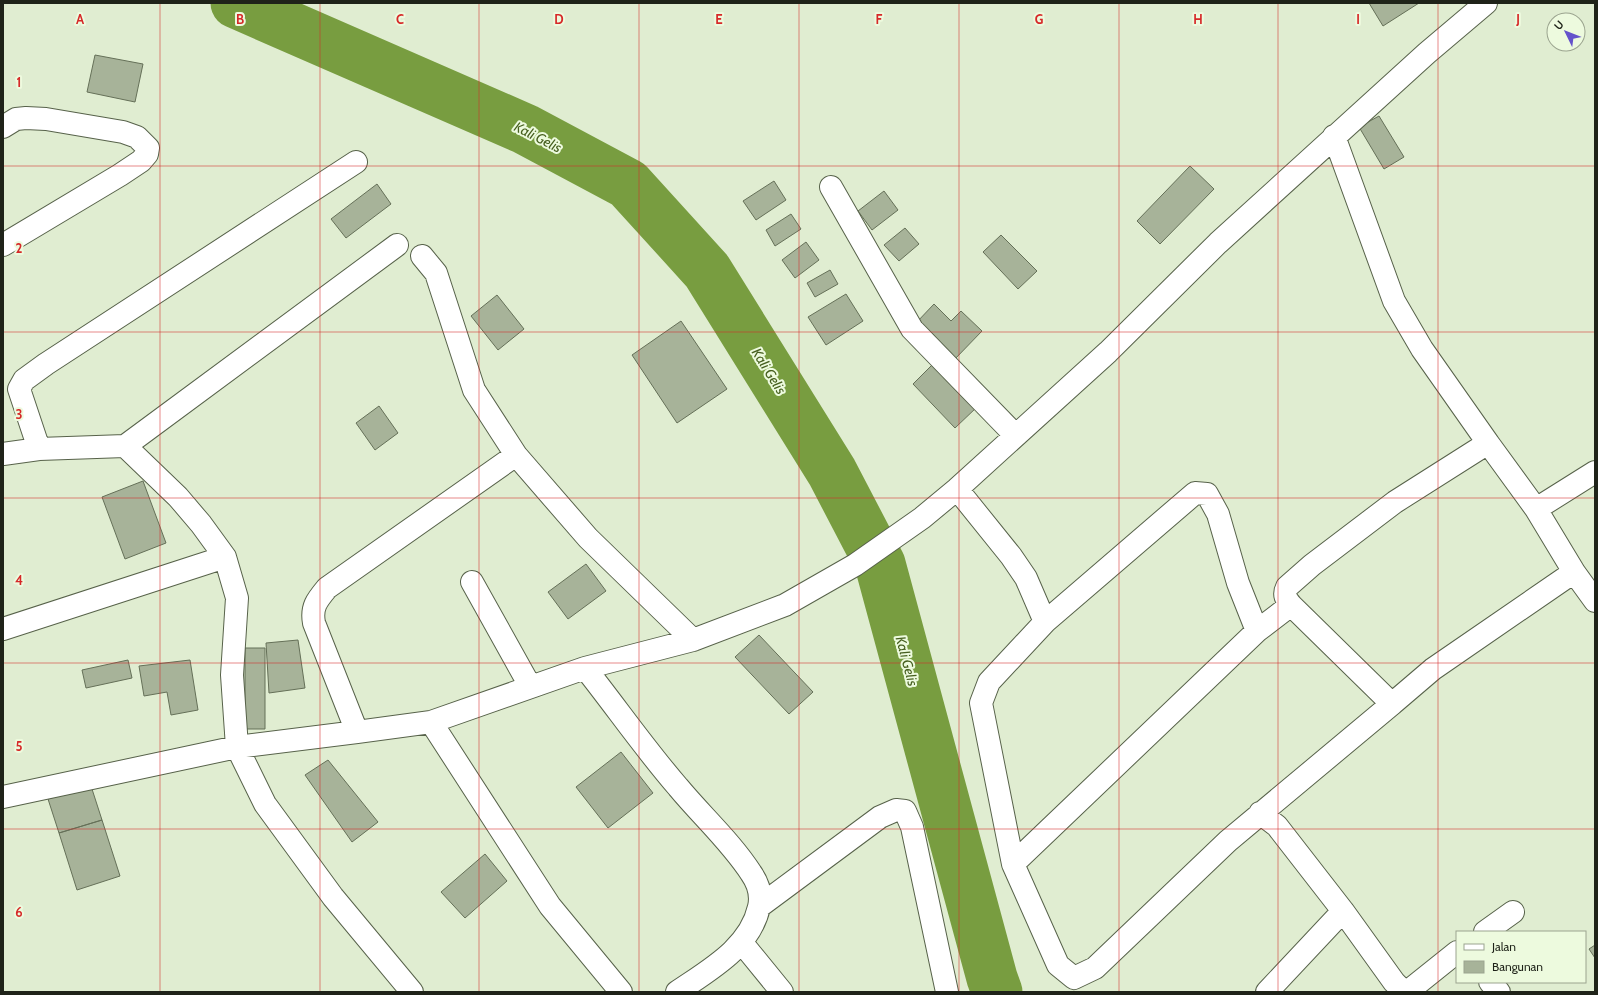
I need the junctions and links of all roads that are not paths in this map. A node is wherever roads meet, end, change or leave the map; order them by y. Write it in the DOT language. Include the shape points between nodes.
graph roads {
  1 [pos="1486,3"];
  2 [pos="3,127"];
  3 [pos="1334,136"];
  4 [pos="356,162"];
  5 [pos="832,187"];
  6 [pos="3,245"];
  7 [pos="397,245"];
  8 [pos="422,256"];
  9 [pos="1016,436"];
  10 [pos="1488,443"];
  11 [pos="125,446"];
  12 [pos="39,450"];
  13 [pos="3,454"];
  14 [pos="516,455"];
  15 [pos="1595,472"];
  16 [pos="957,489"];
  17 [pos="1536,509"];
  18 [pos="225,557"];
  19 [pos="1574,572"];
  20 [pos="472,582"];
  21 [pos="1595,601"];
  22 [pos="1291,605"];
  23 [pos="1045,622"];
  24 [pos="3,629"];
  25 [pos="1257,631"];
  26 [pos="693,640"];
  27 [pos="585,668"];
  28 [pos="530,686"];
  29 [pos="1392,704"];
  30 [pos="431,722"];
  31 [pos="357,732"];
  32 [pos="237,747"];
  33 [pos="3,797"];
  34 [pos="1260,813"];
  35 [pos="1013,864"];
  36 [pos="760,906"];
  37 [pos="1343,911"];
  38 [pos="1513,912"];
  39 [pos="1486,931"];
  40 [pos="742,942"];
  41 [pos="1456,953"];
  42 [pos="1491,983"];
  43 [pos="1398,990"];
  44 [pos="412,992"];
  45 [pos="621,992"];
  46 [pos="677,992"];
  47 [pos="782,992"];
  48 [pos="948,992"];
  49 [pos="1267,992"];
  50 [pos="1499,992"];
  1 -- 3 [label="street"];
  2 -- 6 [label="street" via="16,119 46,119 123,132 137,137 148,148 141,161 120,176"];
  3 -- 9 [label="street" via="1218,243 1108,352"];
  3 -- 10 [label="street" via="1394,301 1422,349"];
  4 -- 12 [label="street" via="24,380 19,389"];
  5 -- 9 [label="street" via="912,329"];
  7 -- 11 [label="street"];
  8 -- 14 [label="street" via="436,273 474,390"];
  9 -- 16 [label="street"];
  10 -- 17 [label="street"];
  10 -- 22 [label="street" via="1394,502 1312,565 1284,592"];
  11 -- 12 [label="street"];
  11 -- 18 [label="street" via="178,497"];
  12 -- 13 [label="street"];
  14 -- 26 [label="street" via="588,538"];
  14 -- 31 [label="street" via="327,588 316,602 312,614 314,623"];
  15 -- 17 [label="street"];
  16 -- 23 [label="street" via="1019,567"];
  16 -- 26 [label="street" via="922,518 855,564 785,606"];
  17 -- 19 [label="street"];
  18 -- 24 [label="street"];
  18 -- 32 [label="street" via="236,598 232,675"];
  19 -- 21 [label="street"];
  19 -- 29 [label="street" via="1433,669"];
  20 -- 28 [label="street"];
  22 -- 25 [label="street"];
  22 -- 29 [label="street"];
  23 -- 25 [label="street" via="1195,493 1207,494 1218,514 1238,583"];
  23 -- 35 [label="street" via="989,682 981,703"];
  25 -- 35 [label="street"];
  26 -- 27 [label="street"];
  27 -- 28 [label="street"];
  27 -- 36 [label="street" via="677,786 741,859 755,880 760,893"];
  28 -- 30 [label="street"];
  29 -- 34 [label="street"];
  30 -- 31 [label="street"];
  30 -- 45 [label="street" via="550,906"];
  31 -- 32 [label="street"];
  32 -- 33 [label="street"];
  32 -- 44 [label="street" via="265,804 333,897"];
  34 -- 35 [label="street" via="1095,968 1074,978 1058,965"];
  34 -- 37 [label="street" via="1277,826"];
  36 -- 40 [label="street"];
  36 -- 48 [label="street" via="880,817 896,810 905,811 912,827"];
  37 -- 43 [label="street"];
  37 -- 49 [label="street"];
  38 -- 39 [label="street"];
  40 -- 46 [label="street"];
  40 -- 47 [label="street"];
  41 -- 43 [label="street"];
  42 -- 50 [label="street"];
}
